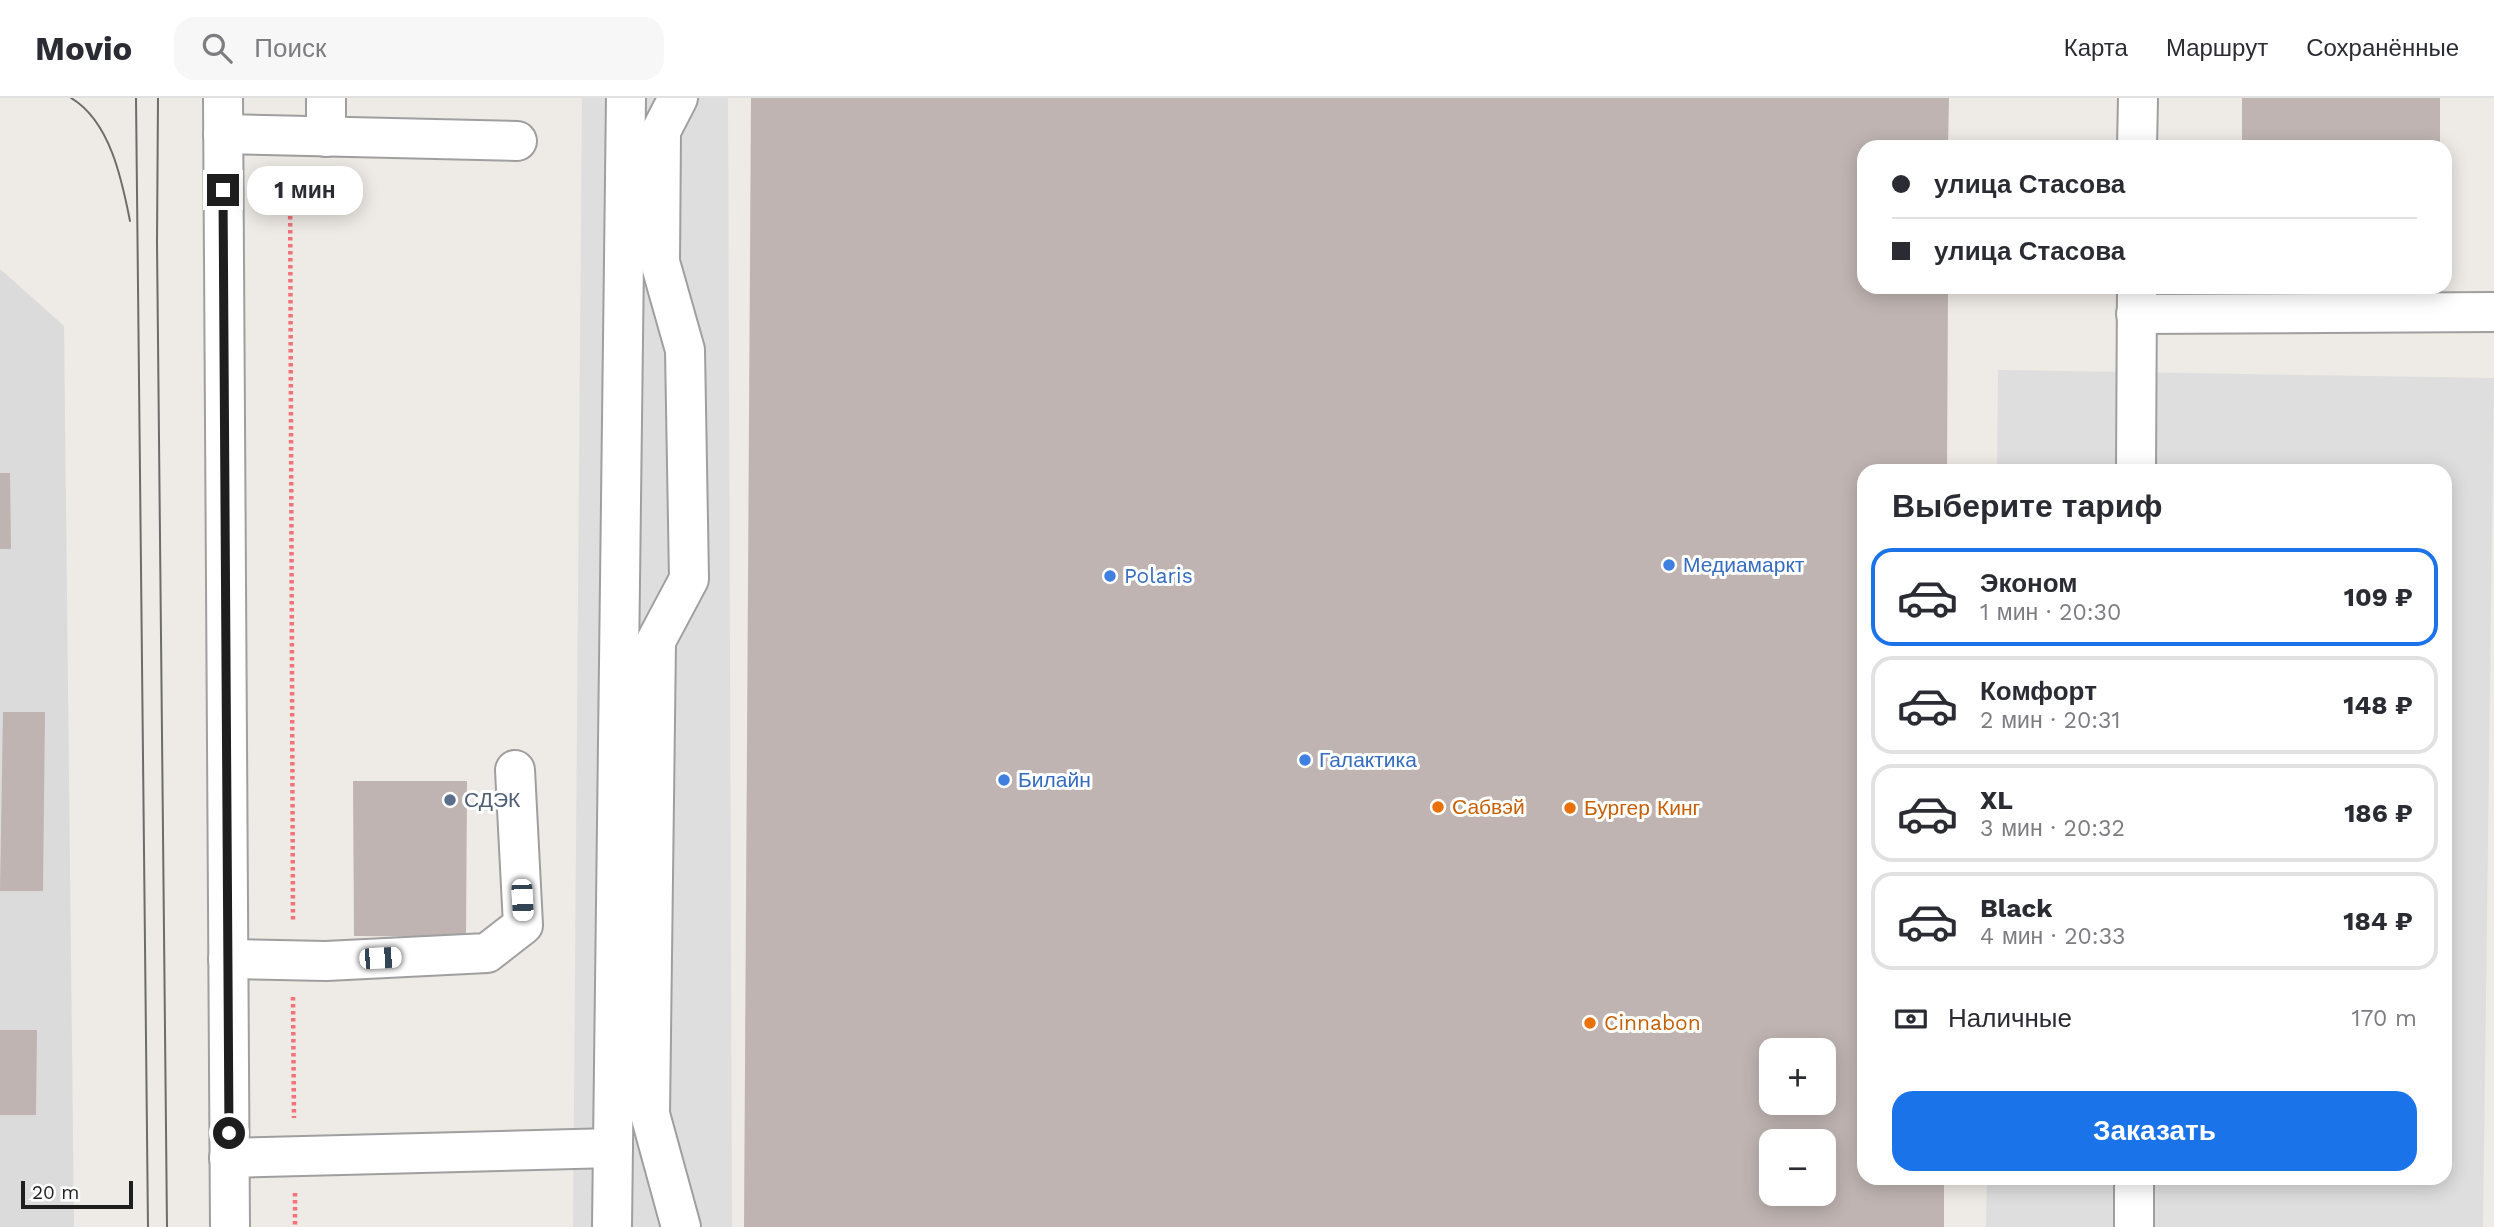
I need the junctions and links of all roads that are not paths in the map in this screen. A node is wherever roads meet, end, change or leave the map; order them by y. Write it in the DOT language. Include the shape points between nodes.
graph roads {
  1 [pos="326,98"];
  2 [pos="626,98"];
  3 [pos="678,98"];
  4 [pos="2138,98"];
  5 [pos="223,116"];
  6 [pos="308,136"];
  7 [pos="2137,140"];
  8 [pos="516,141"];
  9 [pos="2136,300"];
  10 [pos="2494,312"];
  11 [pos="2136,464"];
  12 [pos="515,770"];
  13 [pos="228,959"];
  14 [pos="613,1148"];
  15 [pos="229,1158"];
  16 [pos="2134,1185"];
  17 [pos="230,1227"];
  18 [pos="612,1227"];
  19 [pos="681,1227"];
  20 [pos="2134,1227"];
  1 -- 6 [label="street"];
  2 -- 14 [label="street"];
  3 -- 19 [label="street" via="661,131 660,262 685,351 689,579 656,641 650,1114"];
  4 -- 7 [label="street"];
  5 -- 6 [label="street"];
  5 -- 13 [label="street"];
  6 -- 8 [label="street"];
  9 -- 10 [label="street"];
  9 -- 11 [label="street"];
  12 -- 13 [label="street" via="523,925 487,953"];
  13 -- 15 [label="street"];
  14 -- 15 [label="street"];
  14 -- 18 [label="street"];
  15 -- 17 [label="street"];
  16 -- 20 [label="street"];
}
